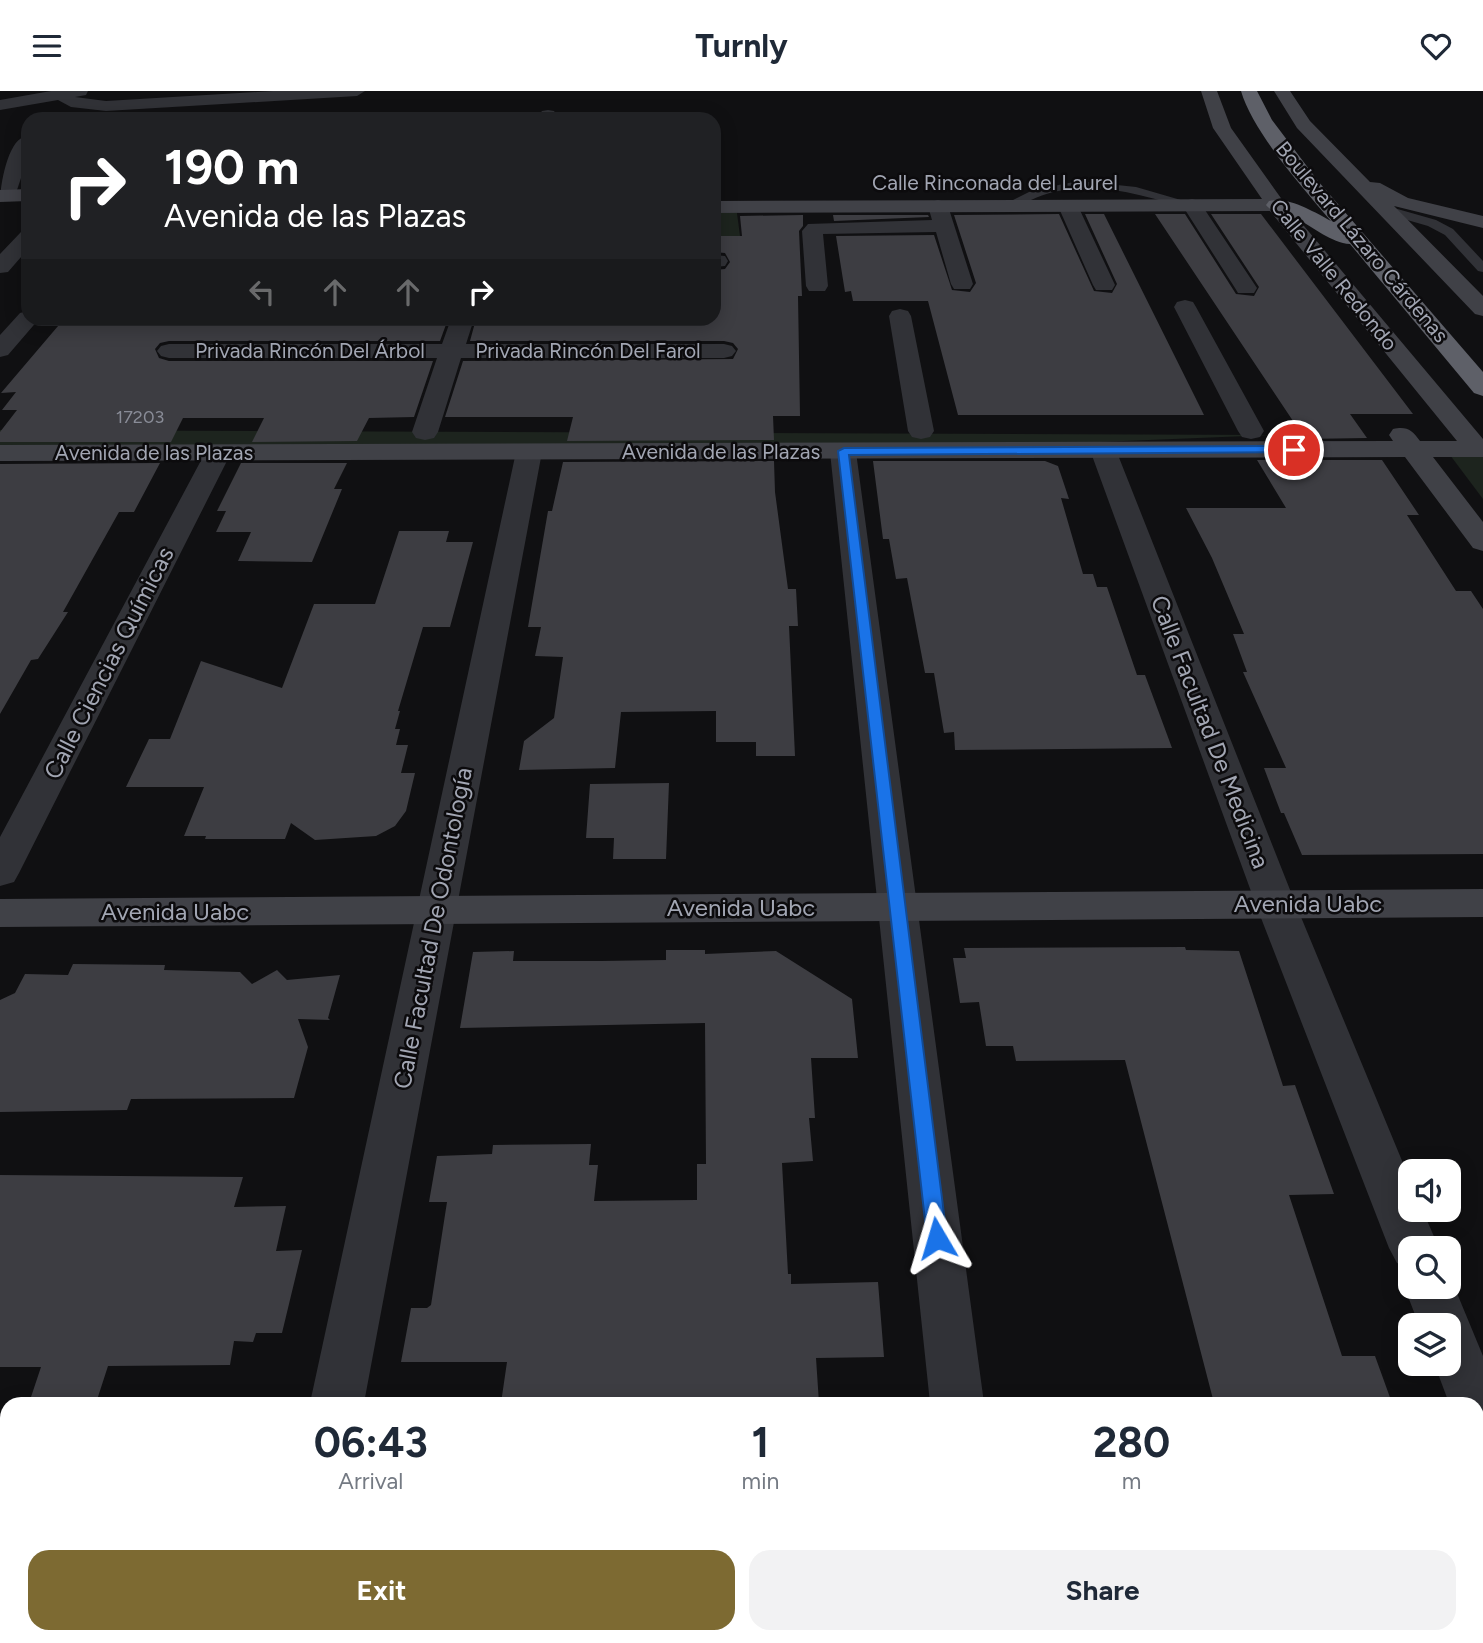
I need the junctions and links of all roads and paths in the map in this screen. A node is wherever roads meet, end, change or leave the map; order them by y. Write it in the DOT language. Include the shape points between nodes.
graph roads {
  1 [pos="80,91"];
  2 [pos="357,91"];
  3 [pos="1209,91"];
  4 [pos="1249,91"];
  5 [pos="1282,91"];
  6 [pos="63,96"];
  7 [pos="0,105"];
  8 [pos="21,150"];
  9 [pos="1296,163"];
  10 [pos="1353,176"];
  11 [pos="21,195"];
  12 [pos="3,196"];
  13 [pos="1192,205"];
  14 [pos="1276,205"];
  15 [pos="1007,206"];
  16 [pos="1068,206"];
  17 [pos="721,207"];
  18 [pos="1387,210"];
  19 [pos="941,216"];
  20 [pos="1483,222"];
  21 [pos="21,244"];
  22 [pos="1372,255"];
  23 [pos="0,267"];
  24 [pos="1483,268"];
  25 [pos="962,284"];
  26 [pos="1104,285"];
  27 [pos="817,286"];
  28 [pos="1246,288"];
  29 [pos="1185,307"];
  30 [pos="1483,309"];
  31 [pos="900,316"];
  32 [pos="21,326"];
  33 [pos="460,326"];
  34 [pos="0,350"];
  35 [pos="169,351"];
  36 [pos="452,351"];
  37 [pos="724,351"];
  38 [pos="1483,388"];
  39 [pos="921,431"];
  40 [pos="1251,431"];
  41 [pos="425,432"];
  42 [pos="0,433"];
  43 [pos="1406,440"];
  44 [pos="1476,440"];
  45 [pos="1103,450"];
  46 [pos="844,451"];
  47 [pos="529,452"];
  48 [pos="0,453"];
  49 [pos="218,453"];
  50 [pos="1483,542"];
  51 [pos="0,873"];
  52 [pos="1483,903"];
  53 [pos="1276,905"];
  54 [pos="897,907"];
  55 [pos="437,911"];
  56 [pos="0,913"];
  57 [pos="1409,1236"];
  58 [pos="1461,1365"];
  59 [pos="338,1397"];
  60 [pos="956,1397"];
  61 [pos="1474,1397"];
  1 -- 6 [label="street"];
  2 -- 6 [label="street" via="106,106 71,102"];
  3 -- 14 [label="street, Calle Valle Redondo" via="1222,128"];
  4 -- 9 [label="highway, Boulevard Lázaro Cárdenas" via="1253,104"];
  5 -- 10 [label="street, Boulevard Lázaro Cárdenas" via="1303,124"];
  6 -- 7 [label="street"];
  8 -- 12 [label="street"];
  9 -- 14 [label="highway" via="1298,190"];
  9 -- 22 [label="highway, Boulevard Lázaro Cárdenas"];
  10 -- 18 [label="street, Boulevard Lázaro Cárdenas"];
  10 -- 20 [label="street" via="1401,202"];
  11 -- 12 [label="street"];
  13 -- 14 [label="street, Calle Rinconada del Laurel"];
  13 -- 15 [label="lane" via="1124,187 1076,185 1040,191"];
  13 -- 16 [label="street, Calle Rinconada del Laurel"];
  13 -- 28 [label="street"];
  14 -- 22 [label="highway" via="1336,230"];
  14 -- 44 [label="street, Calle Valle Redondo"];
  15 -- 16 [label="street, Calle Rinconada del Laurel"];
  15 -- 19 [label="street, Calle Rinconada del Laurel"];
  16 -- 26 [label="street"];
  17 -- 19 [label="street, Calle Rinconada del Laurel"];
  18 -- 24 [label="lane" via="1449,232"];
  18 -- 30 [label="street, Boulevard Lázaro Cárdenas"];
  19 -- 25 [label="street"];
  19 -- 27 [label="street" via="815,228"];
  21 -- 23 [label="street"];
  22 -- 38 [label="highway, Boulevard Lázaro Cárdenas"];
  29 -- 40 [label="street"];
  31 -- 39 [label="street"];
  32 -- 34 [label="street"];
  33 -- 36 [label="street"];
  35 -- 36 [label="street, Privada Rincón Del Árbol"];
  36 -- 37 [label="street, Privada Rincón Del Farol"];
  36 -- 41 [label="street"];
  39 -- 40 [label="street, Avenida de las Plazas"];
  39 -- 41 [label="street, Avenida de las Plazas"];
  40 -- 43 [label="street, Avenida de las Plazas"];
  41 -- 42 [label="street, Avenida de las Plazas"];
  43 -- 44 [label="street, Avenida de las Plazas"];
  43 -- 45 [label="street, Avenida de las Plazas"];
  43 -- 50 [label="street"];
  45 -- 46 [label="street, Avenida de las Plazas"];
  45 -- 53 [label="street, Calle Facultad De Medicina"];
  46 -- 47 [label="street, Avenida de las Plazas"];
  46 -- 54 [label="street"];
  47 -- 49 [label="street, Avenida de las Plazas"];
  47 -- 55 [label="street, Calle Facultad De Odontología"];
  48 -- 49 [label="street, Avenida de las Plazas"];
  49 -- 51 [label="street, Calle Ciencias Químicas"];
  52 -- 53 [label="street, Avenida Uabc"];
  53 -- 54 [label="street, Avenida Uabc"];
  53 -- 57 [label="street, Calle Facultad De Medicina"];
  54 -- 55 [label="street, Avenida Uabc"];
  54 -- 60 [label="street"];
  55 -- 56 [label="street, Avenida Uabc"];
  55 -- 59 [label="street, Calle Facultad De Odontología"];
  58 -- 61 [label="street"];
}
